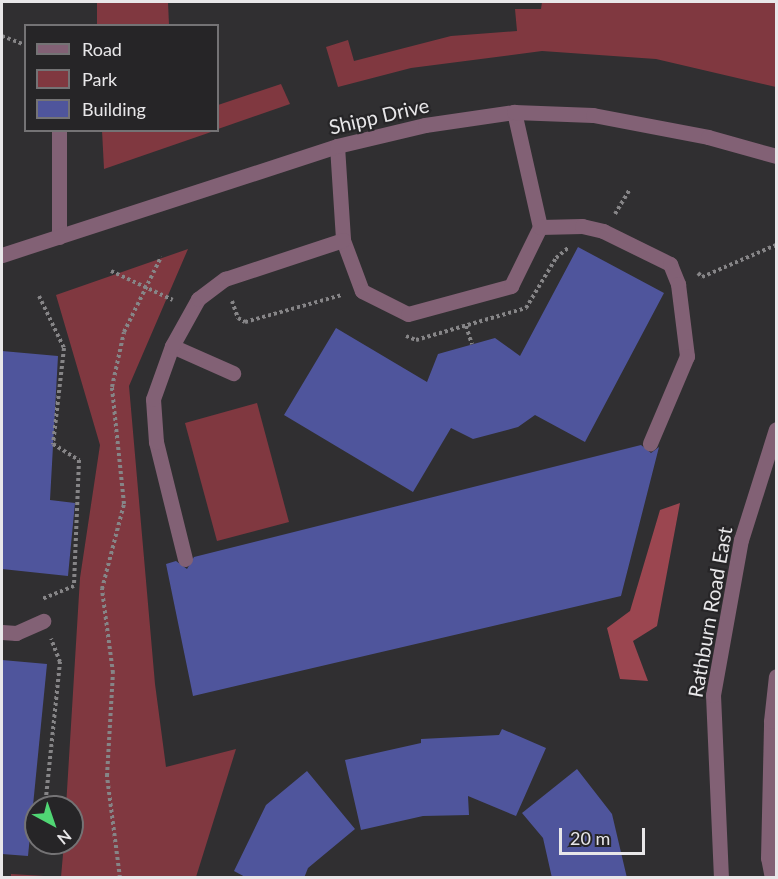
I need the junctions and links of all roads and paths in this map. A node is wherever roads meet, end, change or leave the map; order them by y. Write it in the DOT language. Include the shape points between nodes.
graph roads {
  1 [pos="2,36"];
  2 [pos="24,44"];
  3 [pos="514,112"];
  4 [pos="59,132"];
  5 [pos="337,146"];
  6 [pos="777,156"];
  7 [pos="613,216"];
  8 [pos="623,222"];
  9 [pos="540,227"];
  10 [pos="59,237"];
  11 [pos="343,240"];
  12 [pos="777,245"];
  13 [pos="2,255"];
  14 [pos="161,257"];
  15 [pos="695,270"];
  16 [pos="111,271"];
  17 [pos="144,286"];
  18 [pos="39,296"];
  19 [pos="191,310"];
  20 [pos="466,326"];
  21 [pos="472,344"];
  22 [pos="172,346"];
  23 [pos="233,373"];
  24 [pos="777,429"];
  25 [pos="650,443"];
  26 [pos="185,559"];
  27 [pos="44,621"];
  28 [pos="2,633"];
  29 [pos="777,676"];
  30 [pos="46,795"];
  31 [pos="120,878"];
  32 [pos="721,878"];
  33 [pos="772,878"];
  1 -- 2 [label="path"];
  3 -- 5 [label="street, Shipp Drive" via="425,125"];
  3 -- 6 [label="street, Shipp Drive" via="593,115 708,137"];
  3 -- 9 [label="street"];
  4 -- 10 [label="street"];
  5 -- 10 [label="street, Shipp Drive"];
  5 -- 11 [label="street"];
  7 -- 8 [label="path"];
  9 -- 11 [label="street" via="511,286 408,314 362,291"];
  9 -- 25 [label="street" via="582,226 603,231 670,264 678,284 687,357"];
  10 -- 13 [label="street, Shipp Drive"];
  11 -- 19 [label="street" via="225,279 198,299"];
  12 -- 15 [label="path" via="702,277"];
  14 -- 17 [label="path"];
  16 -- 17 [label="path"];
  17 -- 19 [label="path"];
  17 -- 31 [label="path" via="124,332 112,387 124,504 102,589 113,673 107,776"];
  18 -- 27 [label="path" via="64,348 53,444 78,460 74,586 34,602"];
  19 -- 22 [label="street"];
  20 -- 21 [label="path"];
  22 -- 23 [label="street"];
  22 -- 26 [label="street" via="153,399 156,442"];
  24 -- 32 [label="street, Rathburn Road East" via="741,540 713,694"];
  27 -- 28 [label="street" via="16,633"];
  27 -- 30 [label="path" via="60,662"];
  29 -- 33 [label="street" via="771,721 768,858"];
}
